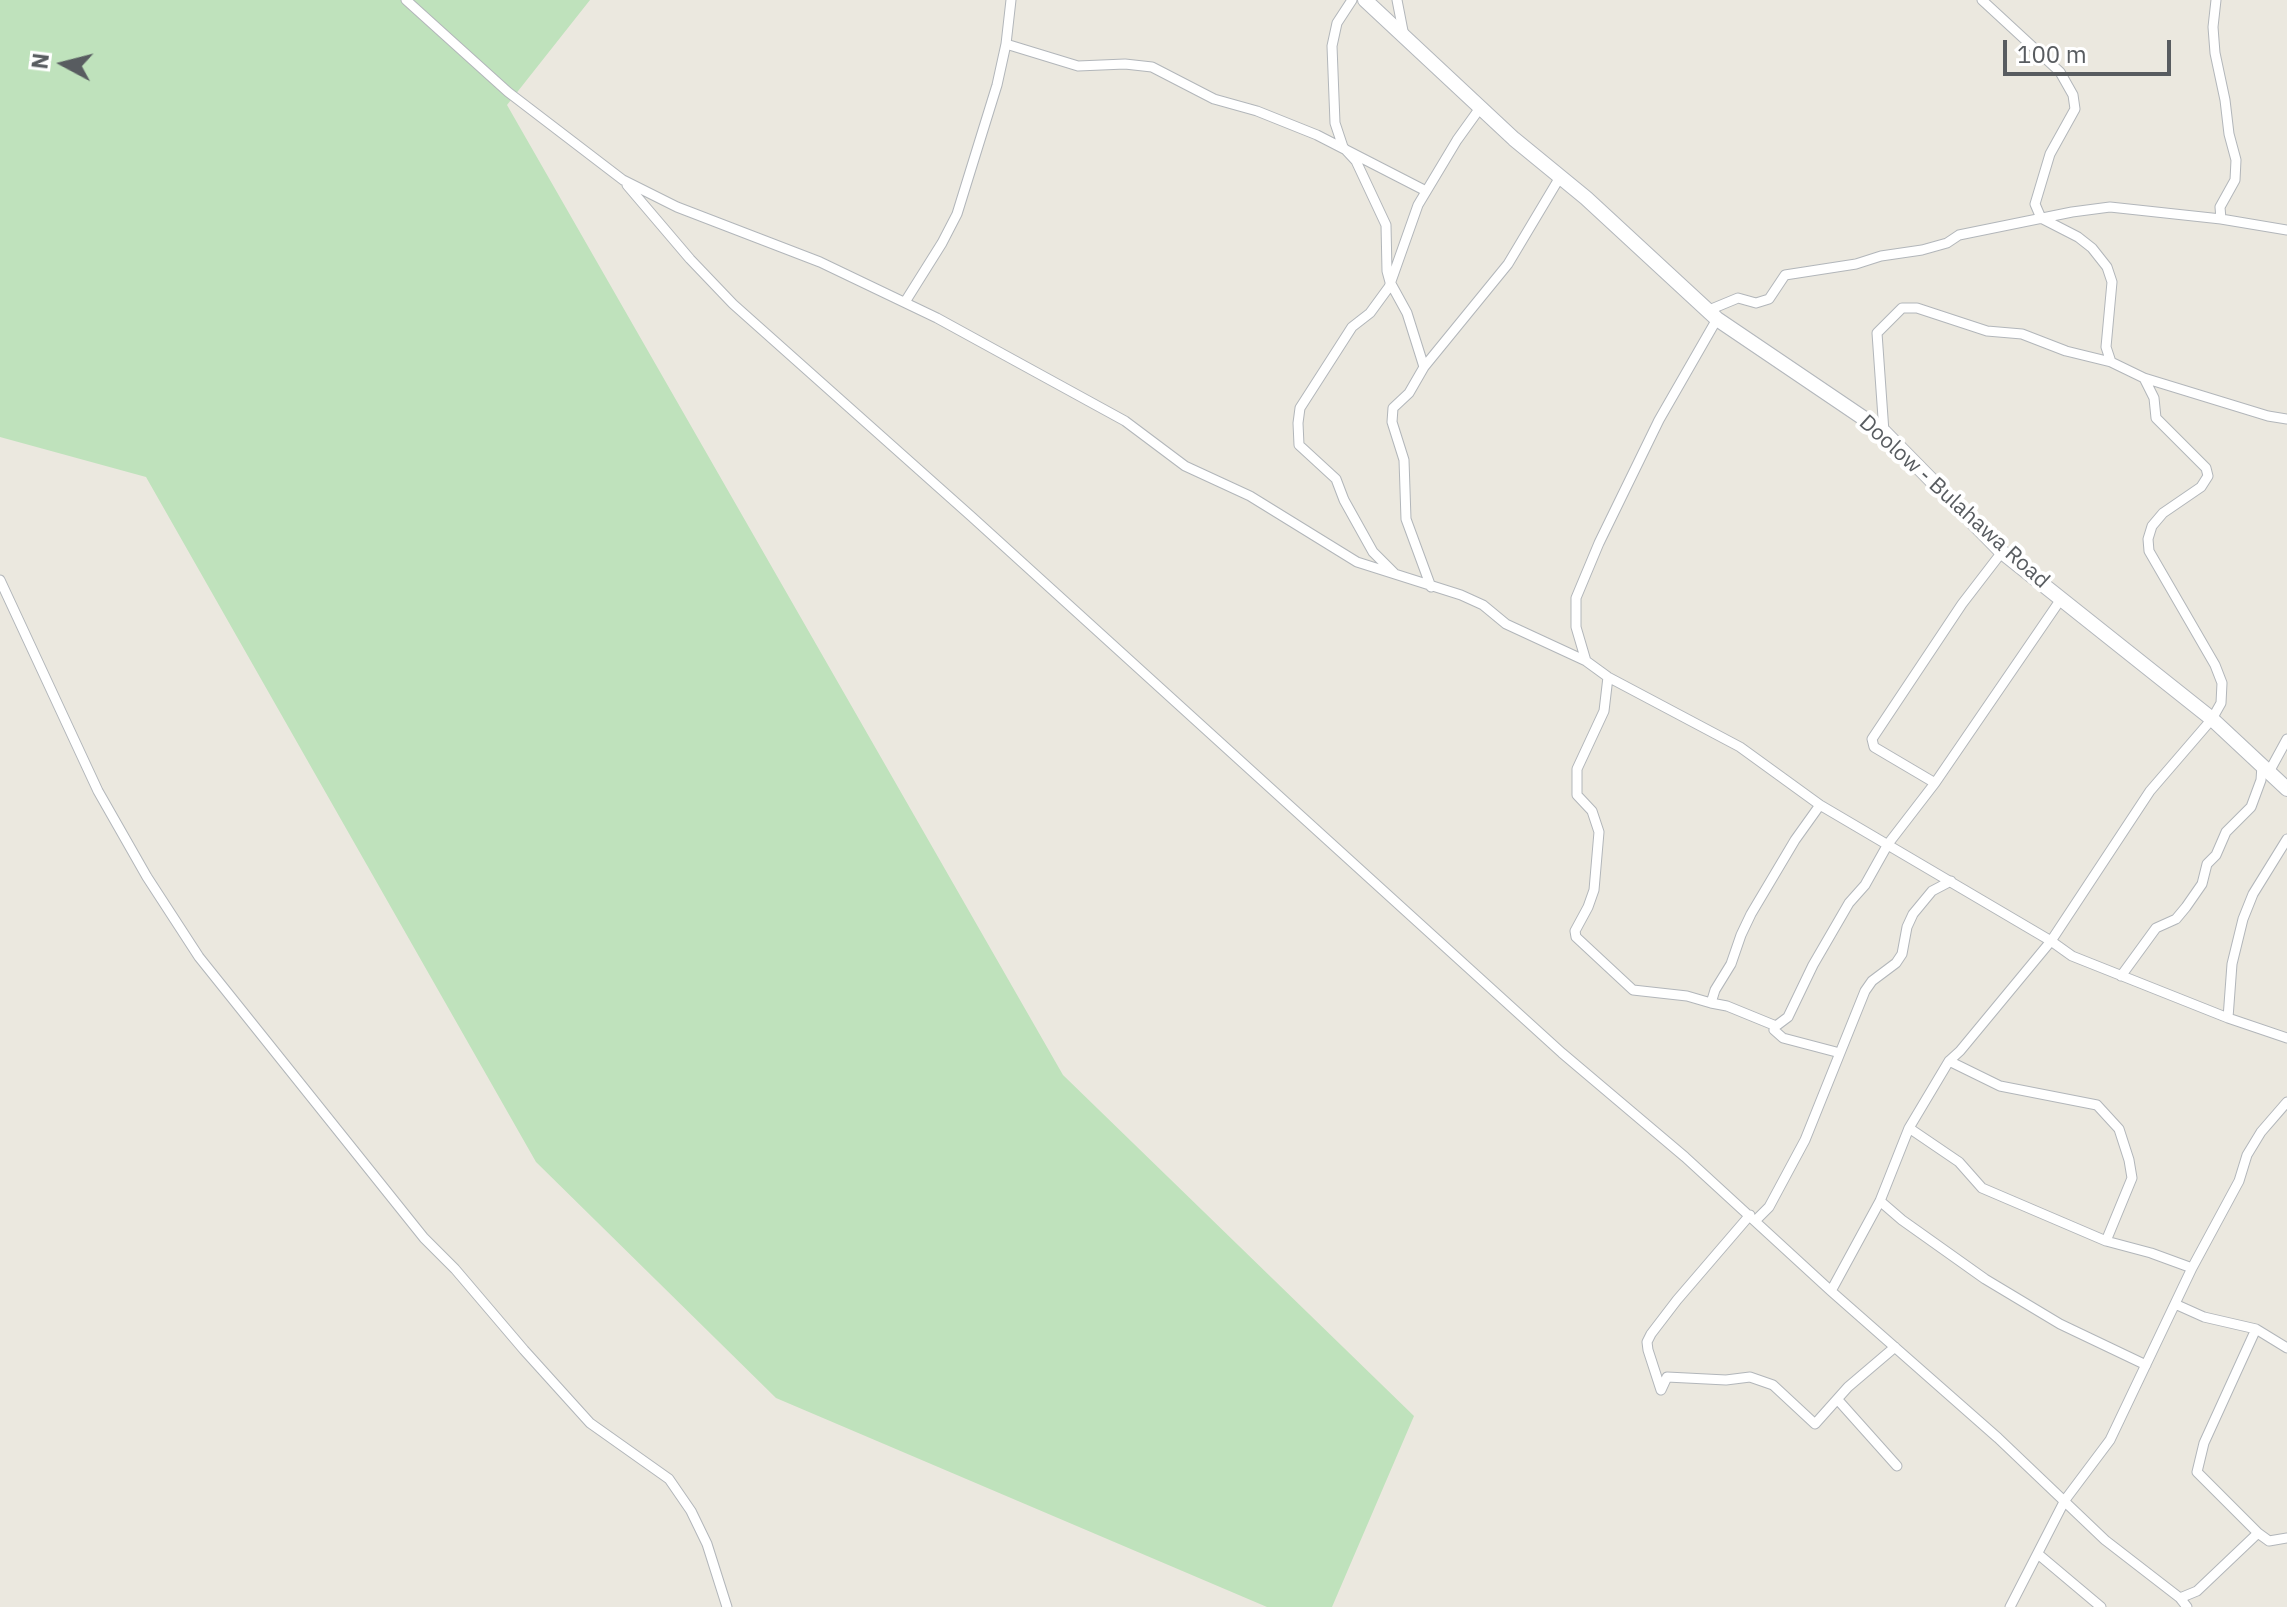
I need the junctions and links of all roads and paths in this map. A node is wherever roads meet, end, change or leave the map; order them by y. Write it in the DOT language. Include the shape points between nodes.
graph roads {
  1 [pos="406,0"];
  2 [pos="1011,0"];
  3 [pos="1352,0"];
  4 [pos="1365,0"];
  5 [pos="1397,0"];
  6 [pos="1982,0"];
  7 [pos="2216,0"];
  8 [pos="1404,38"];
  9 [pos="1006,44"];
  10 [pos="1480,108"];
  11 [pos="1343,147"];
  12 [pos="1560,177"];
  13 [pos="623,180"];
  14 [pos="1426,191"];
  15 [pos="2041,218"];
  16 [pos="2221,219"];
  17 [pos="2287,230"];
  18 [pos="1390,282"];
  19 [pos="905,302"];
  20 [pos="1713,314"];
  21 [pos="2111,362"];
  22 [pos="1424,367"];
  23 [pos="2144,378"];
  24 [pos="2287,419"];
  25 [pos="1884,432"];
  26 [pos="2002,552"];
  27 [pos="1398,576"];
  28 [pos="0,580"];
  29 [pos="1431,587"];
  30 [pos="2061,599"];
  31 [pos="1586,661"];
  32 [pos="1608,677"];
  33 [pos="2212,719"];
  34 [pos="2287,739"];
  35 [pos="2266,768"];
  36 [pos="1935,783"];
  37 [pos="2287,789"];
  38 [pos="1820,805"];
  39 [pos="2287,839"];
  40 [pos="1888,844"];
  41 [pos="1951,881"];
  42 [pos="2051,941"];
  43 [pos="2121,976"];
  44 [pos="1711,1003"];
  45 [pos="2228,1018"];
  46 [pos="1776,1026"];
  47 [pos="2287,1038"];
  48 [pos="1840,1053"];
  49 [pos="1949,1061"];
  50 [pos="2287,1102"];
  51 [pos="1909,1128"];
  52 [pos="1880,1201"];
  53 [pos="1753,1218"];
  54 [pos="2106,1241"];
  55 [pos="2192,1268"];
  56 [pos="1831,1291"];
  57 [pos="2175,1304"];
  58 [pos="2256,1329"];
  59 [pos="1895,1347"];
  60 [pos="2287,1348"];
  61 [pos="2146,1365"];
  62 [pos="1838,1400"];
  63 [pos="1897,1466"];
  64 [pos="2065,1500"];
  65 [pos="2258,1533"];
  66 [pos="2287,1538"];
  67 [pos="2038,1554"];
  68 [pos="2180,1598"];
  69 [pos="727,1607"];
  70 [pos="2010,1607"];
  71 [pos="2101,1607"];
  72 [pos="2187,1607"];
  1 -- 13 [label="street" via="508,92"];
  2 -- 9 [label="street"];
  3 -- 11 [label="street" via="1337,23 1332,46 1335,123"];
  4 -- 8 [label="main road, Doolow - Bulahawa Road"];
  5 -- 8 [label="street"];
  6 -- 15 [label="street" via="2060,72 2073,95 2075,109 2038,189 2035,204"];
  7 -- 16 [label="street" via="2215,53 2236,160"];
  8 -- 10 [label="main road, Doolow - Bulahawa Road"];
  9 -- 11 [label="street" via="1078,66 1152,67 1214,99"];
  9 -- 19 [label="street" via="957,214"];
  10 -- 12 [label="main road, Doolow - Bulahawa Road"];
  10 -- 14 [label="street"];
  11 -- 14 [label="street"];
  11 -- 18 [label="street" via="1356,161 1386,225"];
  12 -- 20 [label="main road, Doolow - Bulahawa Road"];
  12 -- 22 [label="street" via="1508,264"];
  13 -- 19 [label="street"];
  13 -- 53 [label="street" via="733,304 1562,1053"];
  14 -- 18 [label="street"];
  15 -- 16 [label="street" via="2110,207"];
  15 -- 20 [label="street" via="1959,235 1922,250 1785,275 1769,299 1756,303 1738,298"];
  15 -- 21 [label="street" via="2078,237 2107,267 2112,282 2106,347"];
  16 -- 17 [label="street"];
  18 -- 22 [label="street" via="1407,313"];
  18 -- 27 [label="street" via="1312,387 1298,423 1299,445 1336,479 1373,552"];
  19 -- 27 [label="street" via="1125,421 1185,466 1250,496 1357,562"];
  20 -- 25 [label="main road, Doolow - Bulahawa Road"];
  20 -- 31 [label="street" via="1576,598 1576,627"];
  21 -- 23 [label="street"];
  21 -- 25 [label="street" via="2022,334 1987,331 1902,308 1877,333"];
  22 -- 29 [label="street" via="1393,408 1392,422 1404,460 1406,519"];
  23 -- 24 [label="street"];
  23 -- 33 [label="street" via="2156,418 2208,476 2201,487 2163,513 2148,539 2149,551 2222,683 2221,703"];
  25 -- 26 [label="main road, Doolow - Bulahawa Road"];
  26 -- 30 [label="main road, Doolow - Bulahawa Road"];
  26 -- 36 [label="street" via="1872,739 1874,747"];
  27 -- 29 [label="street"];
  28 -- 69 [label="street" via="98,791 199,957 424,1238 524,1350 590,1423 669,1479 707,1544"];
  29 -- 31 [label="street" via="1483,605 1506,624"];
  30 -- 33 [label="main road, Doolow - Bulahawa Road"];
  30 -- 36 [label="street"];
  31 -- 32 [label="street"];
  32 -- 38 [label="street" via="1740,747"];
  32 -- 44 [label="street" via="1604,711 1577,769 1577,795 1592,811 1599,832 1594,890 1576,937 1633,990"];
  33 -- 35 [label="main road, Doolow - Bulahawa Road"];
  33 -- 42 [label="street" via="2150,791"];
  34 -- 35 [label="street"];
  35 -- 37 [label="main road, Doolow - Bulahawa Road"];
  35 -- 43 [label="street" via="2251,807 2226,832 2186,907 2176,919 2156,928"];
  36 -- 40 [label="street"];
  38 -- 40 [label="street"];
  38 -- 44 [label="street" via="1751,914"];
  39 -- 45 [label="street" via="2243,919 2232,964"];
  40 -- 41 [label="street"];
  40 -- 46 [label="street" via="1828,937 1788,1017"];
  41 -- 42 [label="street"];
  41 -- 48 [label="street" via="1932,891 1913,914 1902,954 1865,991"];
  42 -- 43 [label="street" via="2072,956"];
  42 -- 49 [label="street"];
  43 -- 45 [label="street"];
  44 -- 46 [label="street"];
  45 -- 47 [label="street"];
  46 -- 48 [label="street" via="1783,1038"];
  48 -- 53 [label="street" via="1805,1140 1769,1207"];
  49 -- 51 [label="street"];
  49 -- 54 [label="street" via="2000,1086 2097,1105 2119,1129 2132,1178"];
  50 -- 55 [label="street" via="2247,1155 2239,1181"];
  51 -- 52 [label="street"];
  51 -- 54 [label="street" via="1959,1162 1982,1188"];
  52 -- 56 [label="street"];
  52 -- 61 [label="street" via="1985,1279 2060,1324"];
  53 -- 56 [label="street"];
  53 -- 62 [label="street" via="1651,1334 1648,1350 1661,1390 1667,1377 1750,1377 1773,1385 1815,1424"];
  54 -- 55 [label="street"];
  55 -- 57 [label="street"];
  56 -- 59 [label="street"];
  57 -- 58 [label="street"];
  57 -- 61 [label="street"];
  58 -- 60 [label="street"];
  58 -- 65 [label="street" via="2204,1443 2197,1472"];
  59 -- 62 [label="street"];
  59 -- 64 [label="street"];
  61 -- 64 [label="street" via="2110,1440"];
  62 -- 63 [label="street"];
  64 -- 67 [label="street"];
  64 -- 68 [label="street" via="2105,1540"];
  65 -- 66 [label="street" via="2269,1541"];
  65 -- 68 [label="street" via="2197,1591"];
  67 -- 70 [label="street"];
  67 -- 71 [label="street"];
  68 -- 72 [label="street"];
}
